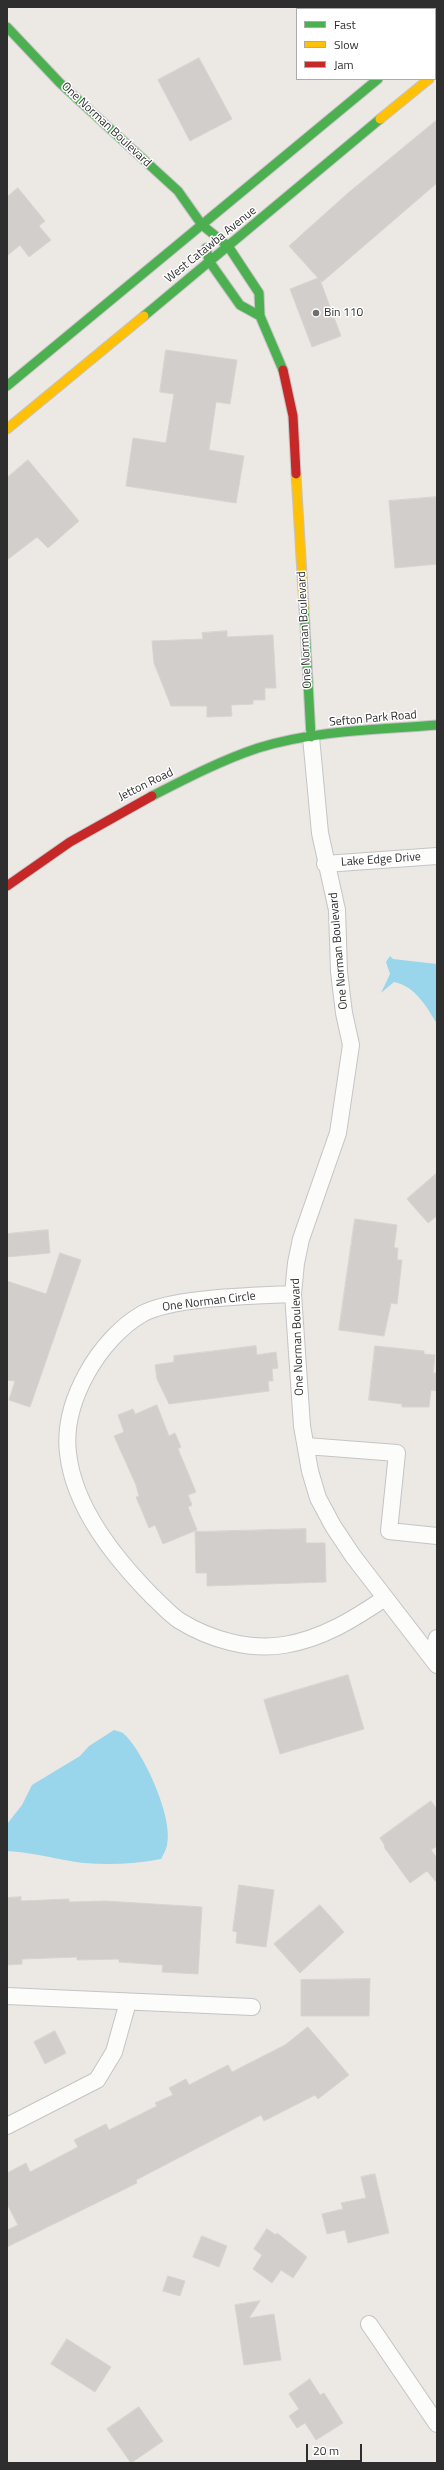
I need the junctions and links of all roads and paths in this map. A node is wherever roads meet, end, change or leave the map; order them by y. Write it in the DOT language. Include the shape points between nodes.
graph roads {
  1 [pos="7,27"];
  2 [pos="377,80"];
  3 [pos="428,80"];
  4 [pos="202,225"];
  5 [pos="228,246"];
  6 [pos="209,261"];
  7 [pos="260,316"];
  8 [pos="7,386"];
  9 [pos="7,429"];
  10 [pos="437,725"];
  11 [pos="311,737"];
  12 [pos="437,856"];
  13 [pos="325,864"];
  14 [pos="7,886"];
  15 [pos="293,1294"];
  16 [pos="306,1446"];
  17 [pos="437,1536"];
  18 [pos="385,1598"];
  19 [pos="437,1638"];
  20 [pos="434,1660"];
  21 [pos="7,1996"];
  22 [pos="128,2002"];
  23 [pos="252,2007"];
  24 [pos="7,2126"];
  25 [pos="369,2324"];
  26 [pos="437,2424"];
  1 -- 4 [label="street, One Norman Boulevard" via="60,82 178,191"];
  2 -- 4 [label="street, West Catawba Avenue"];
  3 -- 5 [label="street, West Catawba Avenue"];
  4 -- 5 [label="street, One Norman Boulevard"];
  4 -- 6 [label="street, One Norman Boulevard"];
  4 -- 8 [label="street, West Catawba Avenue"];
  5 -- 6 [label="street, West Catawba Avenue"];
  5 -- 7 [label="street, One Norman Boulevard" via="259,293"];
  6 -- 7 [label="street, One Norman Boulevard" via="240,305"];
  6 -- 9 [label="street, West Catawba Avenue"];
  7 -- 11 [label="street, One Norman Boulevard" via="283,368 293,416"];
  10 -- 11 [label="street, Sefton Park Road"];
  11 -- 13 [label="street, One Norman Boulevard" via="314,792"];
  11 -- 14 [label="street, Jetton Road" via="269,745 240,755 126,807 54,851"];
  12 -- 13 [label="street, Lake Edge Drive"];
  13 -- 15 [label="street, One Norman Boulevard" via="337,910 339,972 351,1044 338,1133 301,1239"];
  15 -- 16 [label="street, One Norman Boulevard" via="302,1426"];
  15 -- 18 [label="street, One Norman Circle" via="234,1297 168,1306 144,1313 121,1328 102,1348 88,1371 74,1404 68,1432 68,1453 74,1479 98,1529 136,1579 179,1621 226,1641 249,1645 283,1645 324,1634"];
  16 -- 17 [label="street" via="397,1453 389,1530"];
  16 -- 18 [label="street, One Norman Boulevard" via="318,1498 333,1526"];
  18 -- 20 [label="street, One Norman Boulevard"];
  19 -- 20 [label="street"];
  21 -- 22 [label="street"];
  22 -- 23 [label="street"];
  22 -- 24 [label="street" via="114,2052 97,2080"];
  25 -- 26 [label="street"];
}
